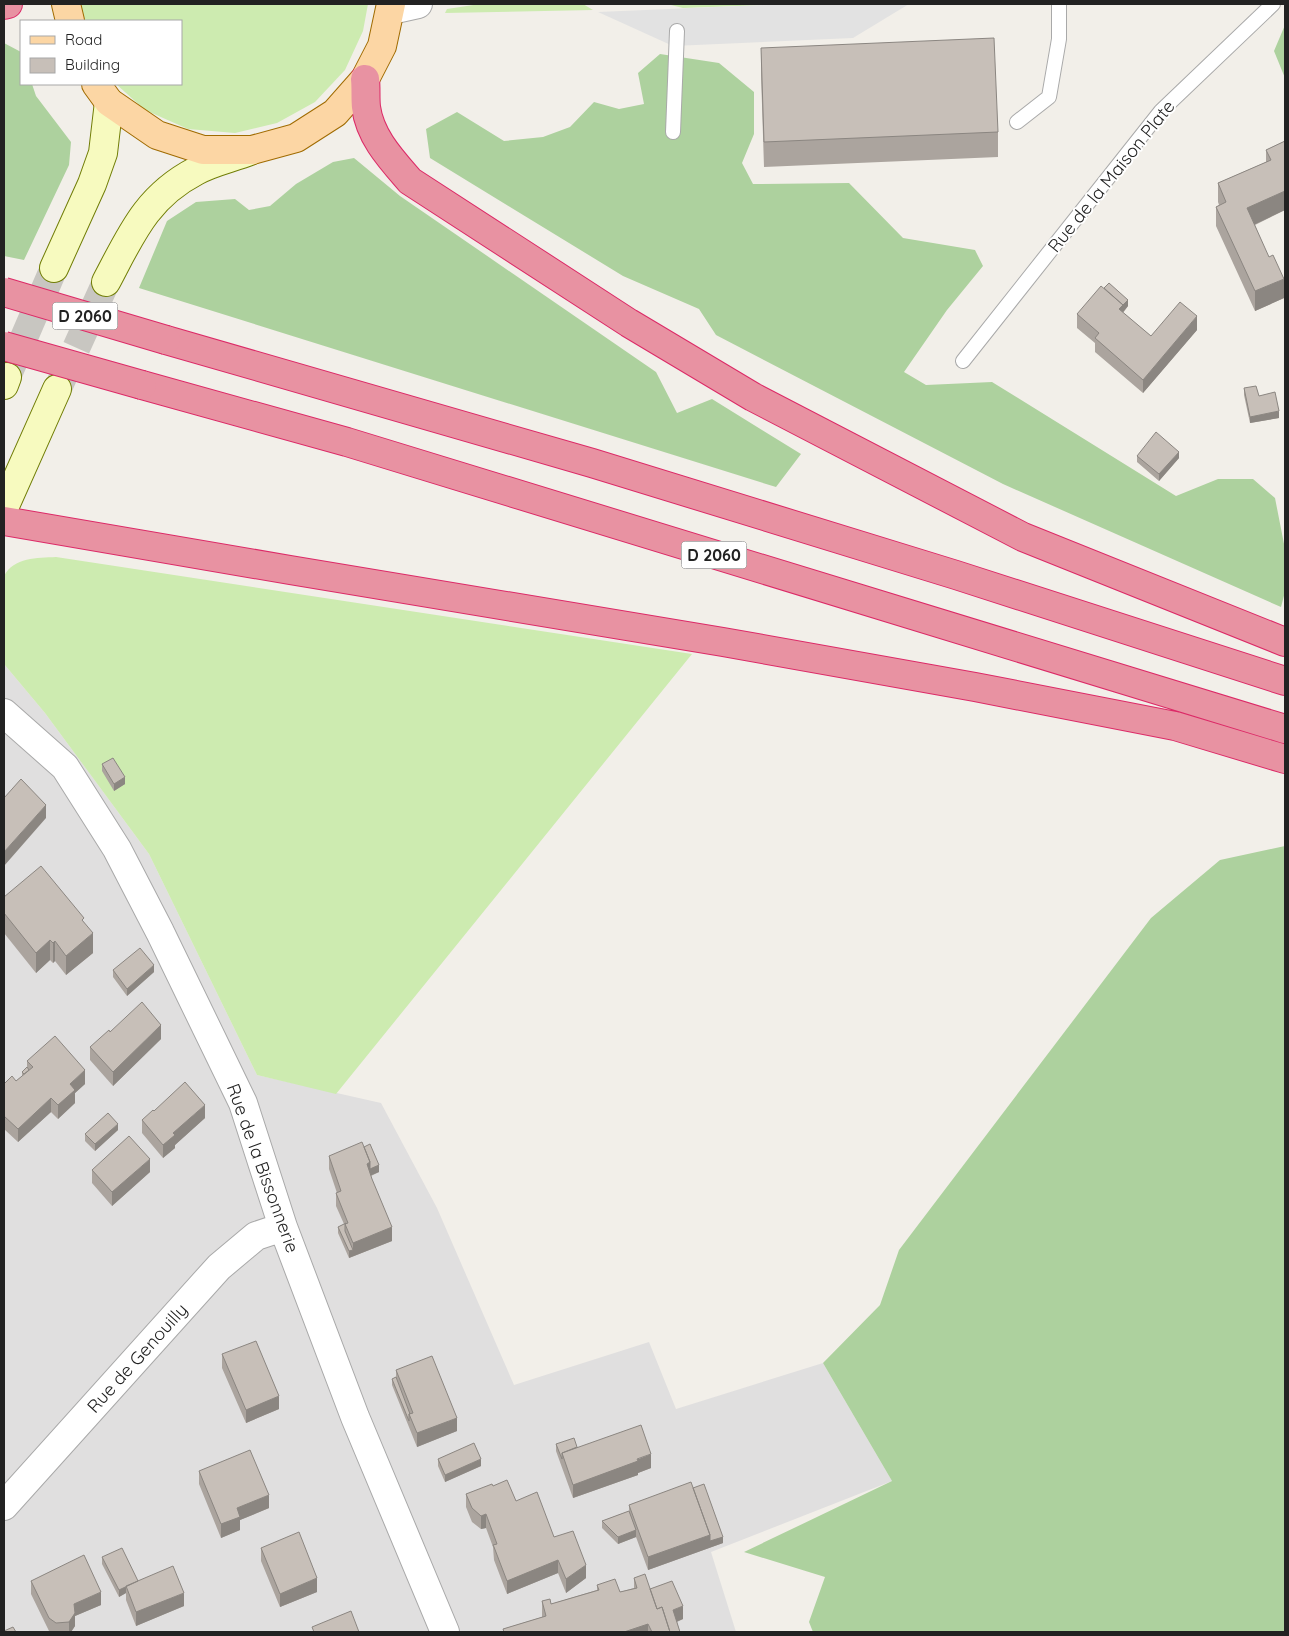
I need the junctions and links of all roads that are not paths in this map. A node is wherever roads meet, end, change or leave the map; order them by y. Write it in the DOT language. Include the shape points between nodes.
graph roads {
  1 [pos="8,4"];
  2 [pos="66,4"];
  3 [pos="418,4"];
  4 [pos="1059,4"];
  5 [pos="1273,4"];
  6 [pos="4,5"];
  7 [pos="391,7"];
  8 [pos="70,20"];
  9 [pos="677,31"];
  10 [pos="365,79"];
  11 [pos="103,93"];
  12 [pos="1017,122"];
  13 [pos="673,132"];
  14 [pos="252,150"];
  15 [pos="54,268"];
  16 [pos="106,282"];
  17 [pos="4,292"];
  18 [pos="4,346"];
  19 [pos="963,361"];
  20 [pos="57,389"];
  21 [pos="4,508"];
  22 [pos="4,521"];
  23 [pos="1285,642"];
  24 [pos="1285,682"];
  25 [pos="4,713"];
  26 [pos="1285,729"];
  27 [pos="1285,759"];
  28 [pos="283,1227"];
  29 [pos="4,1506"];
  30 [pos="446,1632"];
  1 -- 6 [label="highway"];
  2 -- 8 [label="main road"];
  3 -- 7 [label="street"];
  4 -- 12 [label="lane" via="1059,39 1048,97"];
  5 -- 19 [label="lane, Rue de la Maison Plate" via="1161,111"];
  7 -- 10 [label="main road" via="382,46"];
  9 -- 13 [label="lane"];
  10 -- 14 [label="main road" via="335,113 296,138"];
  10 -- 23 [label="highway" via="366,106 372,129 388,156 410,181 629,323 753,397 1023,537"];
  11 -- 14 [label="main road" via="156,136 203,150"];
  11 -- 15 [label="main road" via="103,153"];
  14 -- 16 [label="main road" via="196,171 158,198 146,210"];
  17 -- 24 [label="highway, D 2060, bridge" via="592,463 956,575"];
  18 -- 26 [label="highway, D 2060, bridge" via="348,442"];
  20 -- 21 [label="main road"];
  22 -- 27 [label="highway" via="975,687 1175,726"];
  25 -- 28 [label="street, Rue de la Bissonnerie" via="65,767 118,849 243,1103"];
  28 -- 29 [label="street, Rue de Genouilly" via="256,1236 219,1267"];
  28 -- 30 [label="street, Rue de la Bissonnerie" via="355,1417"];
}
